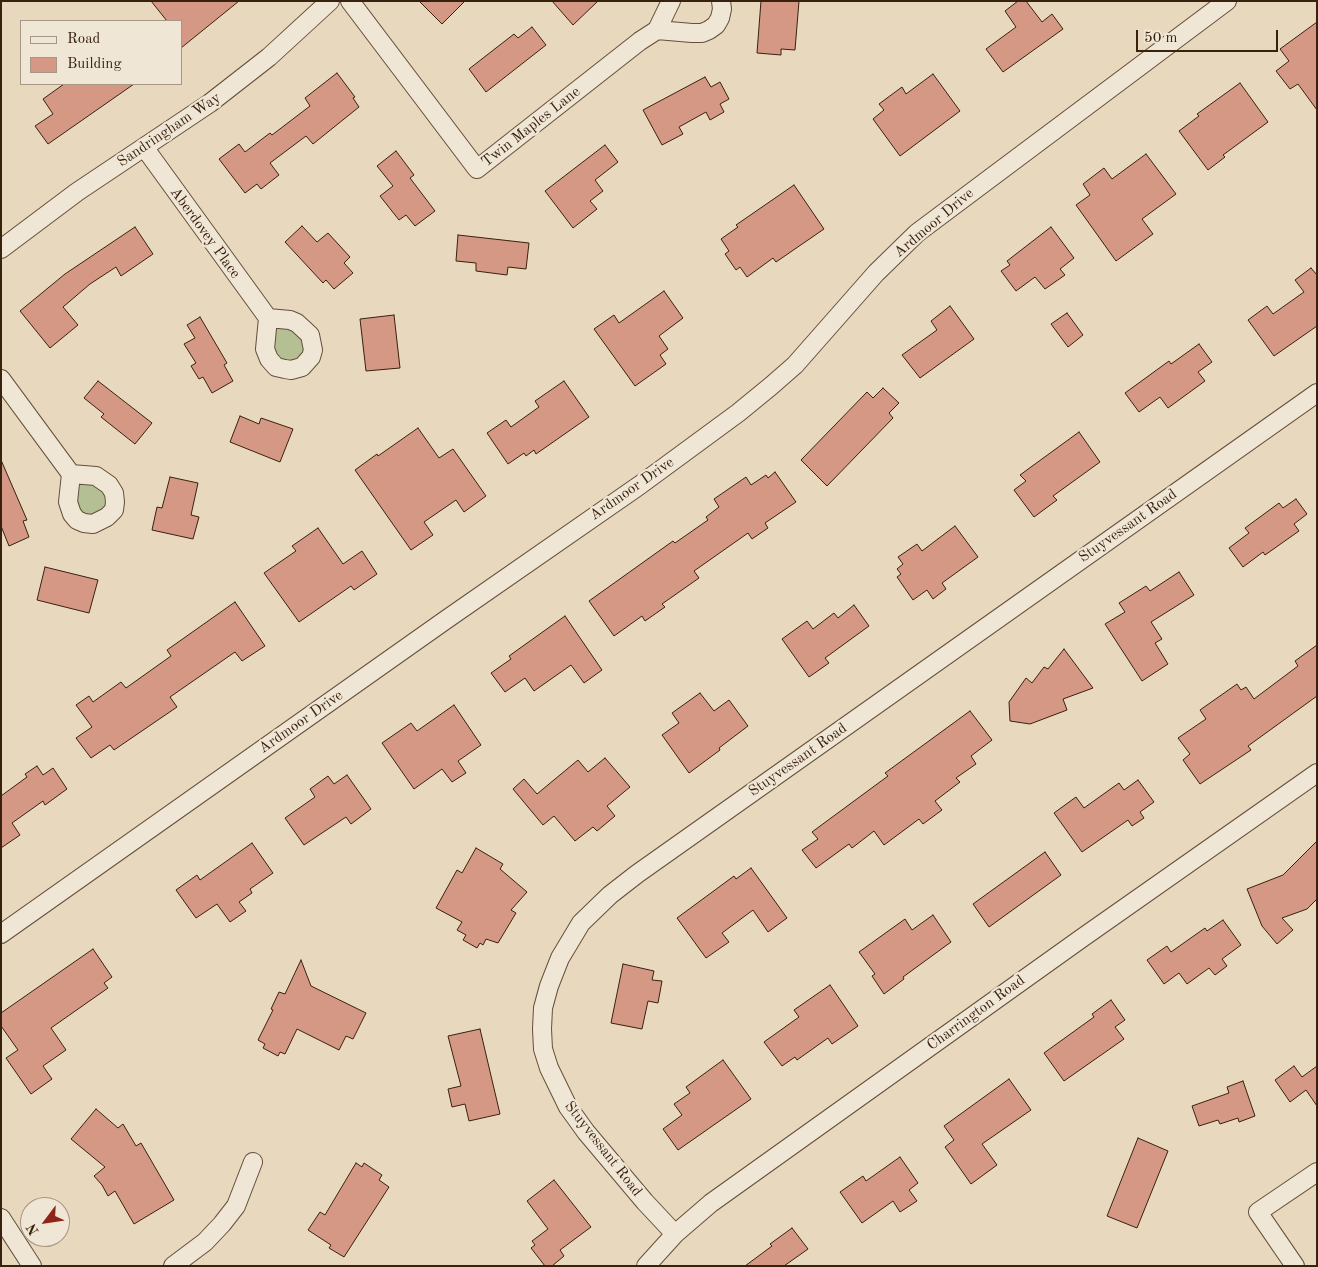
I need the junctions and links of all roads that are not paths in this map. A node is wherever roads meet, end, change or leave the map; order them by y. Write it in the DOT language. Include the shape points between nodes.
graph roads {
  1 [pos="330,1"];
  2 [pos="350,1"];
  3 [pos="671,1"];
  4 [pos="721,1"];
  5 [pos="1227,1"];
  6 [pos="657,30"];
  7 [pos="144,147"];
  8 [pos="1,249"];
  9 [pos="268,318"];
  10 [pos="1,379"];
  11 [pos="1317,392"];
  12 [pos="71,474"];
  13 [pos="1317,773"];
  14 [pos="1,934"];
  15 [pos="253,1162"];
  16 [pos="1317,1172"];
  17 [pos="1,1218"];
  18 [pos="676,1234"];
  19 [pos="32,1266"];
  20 [pos="173,1266"];
  21 [pos="646,1266"];
  22 [pos="1295,1266"];
  1 -- 7 [label="street, Sandringham Way" via="263,62 210,103"];
  2 -- 6 [label="street, Twin Maples Lane" via="477,169"];
  3 -- 6 [label="street"];
  4 -- 6 [label="street" via="720,18 709,30 692,33"];
  5 -- 14 [label="street, Ardmoor Drive" via="917,233 876,273 795,364 738,413 640,486 447,618"];
  7 -- 8 [label="street, Sandringham Way"];
  7 -- 9 [label="street, Aberdovey Place"];
  10 -- 12 [label="street"];
  11 -- 18 [label="street, Stuyvessant Road" via="637,874 581,923 560,958 549,986 542,1028 543,1049 564,1100 586,1132"];
  13 -- 18 [label="street, Charrington Road" via="719,1197"];
  15 -- 20 [label="street" via="236,1206 205,1242"];
  16 -- 22 [label="street" via="1258,1212"];
  17 -- 19 [label="street"];
  18 -- 21 [label="street, Charrington Road"];
}
